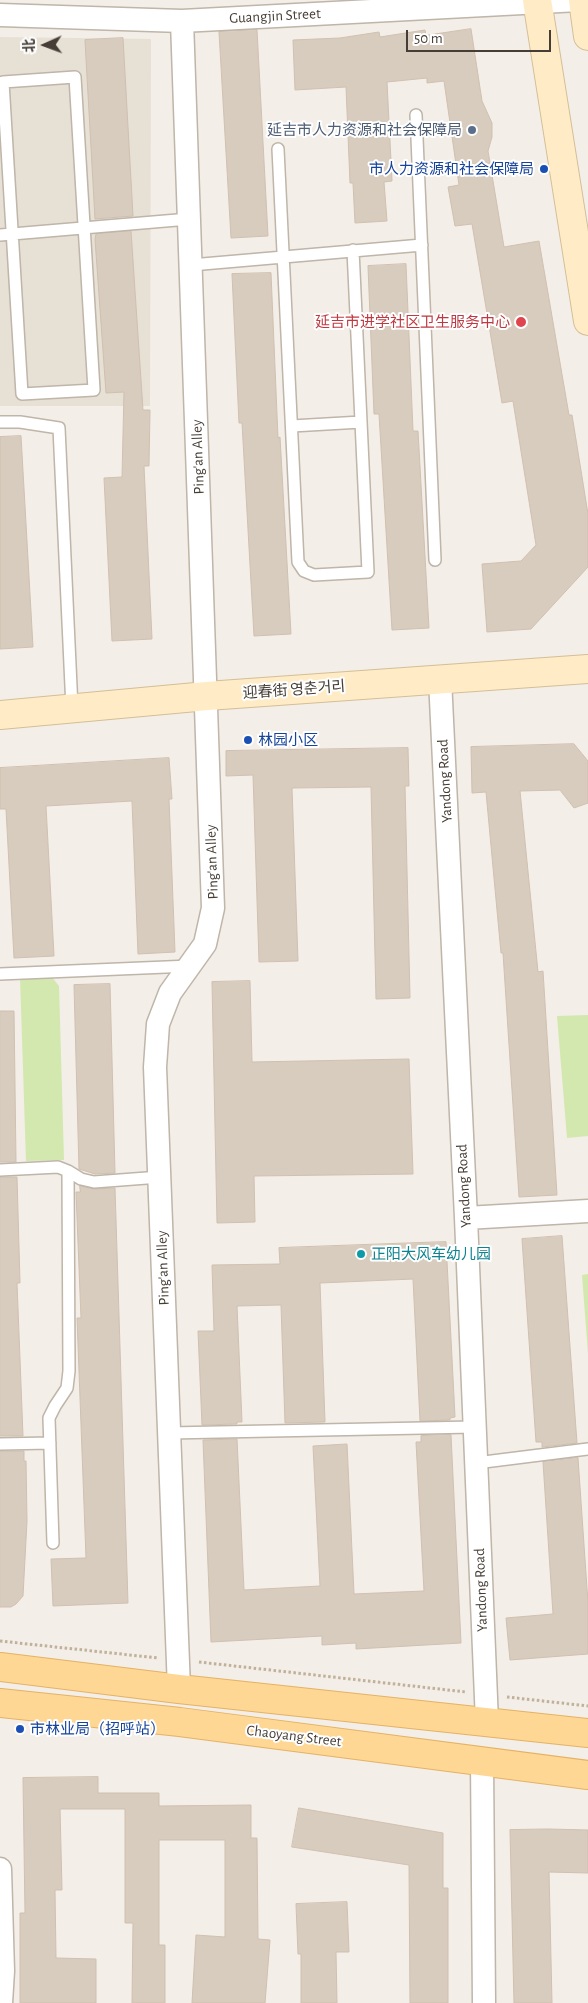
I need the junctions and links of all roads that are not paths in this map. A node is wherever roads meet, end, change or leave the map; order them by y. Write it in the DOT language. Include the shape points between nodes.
graph roads {
  1 [pos="581,0"];
  2 [pos="537,1"];
  3 [pos="0,16"];
  4 [pos="182,21"];
  5 [pos="588,36"];
  6 [pos="416,115"];
  7 [pos="278,149"];
  8 [pos="189,219"];
  9 [pos="580,226"];
  10 [pos="84,229"];
  11 [pos="0,235"];
  12 [pos="12,235"];
  13 [pos="422,245"];
  14 [pos="354,250"];
  15 [pos="284,256"];
  16 [pos="191,265"];
  17 [pos="588,321"];
  18 [pos="0,422"];
  19 [pos="361,422"];
  20 [pos="292,426"];
  21 [pos="436,560"];
  22 [pos="588,669"];
  23 [pos="440,679"];
  24 [pos="206,696"];
  25 [pos="72,708"];
  26 [pos="0,715"];
  27 [pos="190,966"];
  28 [pos="0,974"];
  29 [pos="0,1170"];
  30 [pos="68,1171"];
  31 [pos="160,1177"];
  32 [pos="588,1212"];
  33 [pos="466,1218"];
  34 [pos="474,1427"];
  35 [pos="170,1433"];
  36 [pos="50,1443"];
  37 [pos="0,1444"];
  38 [pos="588,1448"];
  39 [pos="476,1463"];
  40 [pos="53,1543"];
  41 [pos="0,1667"];
  42 [pos="179,1689"];
  43 [pos="0,1703"];
  44 [pos="487,1722"];
  45 [pos="588,1733"];
  46 [pos="482,1761"];
  47 [pos="588,1775"];
  48 [pos="0,1869"];
  49 [pos="1,2003"];
  50 [pos="484,2003"];
  1 -- 2 [label="street, Guangjin Street"];
  1 -- 5 [label="street"];
  2 -- 4 [label="street, Guangjin Street"];
  2 -- 9 [label="street"];
  3 -- 4 [label="street, Guangjin Street"];
  4 -- 8 [label="street, Ping'an Alley"];
  6 -- 13 [label="lane"];
  7 -- 15 [label="lane"];
  8 -- 10 [label="lane"];
  8 -- 16 [label="street, Ping'an Alley"];
  9 -- 17 [label="street"];
  10 -- 12 [label="lane"];
  10 -- 12 [label="lane" via="75,77 3,82"];
  10 -- 12 [label="lane" via="94,390 22,394"];
  11 -- 12 [label="lane"];
  13 -- 14 [label="lane"];
  13 -- 21 [label="lane"];
  14 -- 15 [label="lane"];
  14 -- 19 [label="lane"];
  15 -- 16 [label="lane"];
  15 -- 20 [label="lane"];
  16 -- 24 [label="street, Ping'an Alley"];
  18 -- 25 [label="lane" via="59,428"];
  19 -- 20 [label="lane"];
  19 -- 20 [label="lane" via="368,572 314,575 304,572 298,562"];
  22 -- 23 [label="street, 迎春街 영춘거리"];
  23 -- 24 [label="street, 迎春街 영춘거리"];
  23 -- 33 [label="street, Yandong Road"];
  24 -- 25 [label="street, 迎春街 영춘거리"];
  24 -- 27 [label="street, Ping'an Alley" via="213,908 205,944"];
  25 -- 26 [label="street, 迎春街 영춘거리"];
  27 -- 28 [label="lane"];
  27 -- 31 [label="street, Ping'an Alley" via="170,994 158,1024 155,1067"];
  29 -- 30 [label="lane" via="58,1167"];
  30 -- 31 [label="lane" via="94,1182"];
  30 -- 36 [label="lane" via="69,1371 67,1388 49,1418"];
  31 -- 35 [label="street, Ping'an Alley"];
  32 -- 33 [label="street"];
  33 -- 34 [label="street, Yandong Road"];
  34 -- 35 [label="lane"];
  34 -- 39 [label="street, Yandong Road"];
  35 -- 42 [label="street, Ping'an Alley"];
  36 -- 37 [label="lane"];
  36 -- 40 [label="lane"];
  38 -- 39 [label="lane"];
  39 -- 44 [label="street, Yandong Road"];
  41 -- 42 [label="main road"];
  42 -- 44 [label="main road"];
  43 -- 46 [label="main road, Chaoyang Street" via="180,1722"];
  44 -- 45 [label="main road"];
  46 -- 47 [label="main road, Chaoyang Street"];
  46 -- 50 [label="street"];
  48 -- 49 [label="street"];
}
